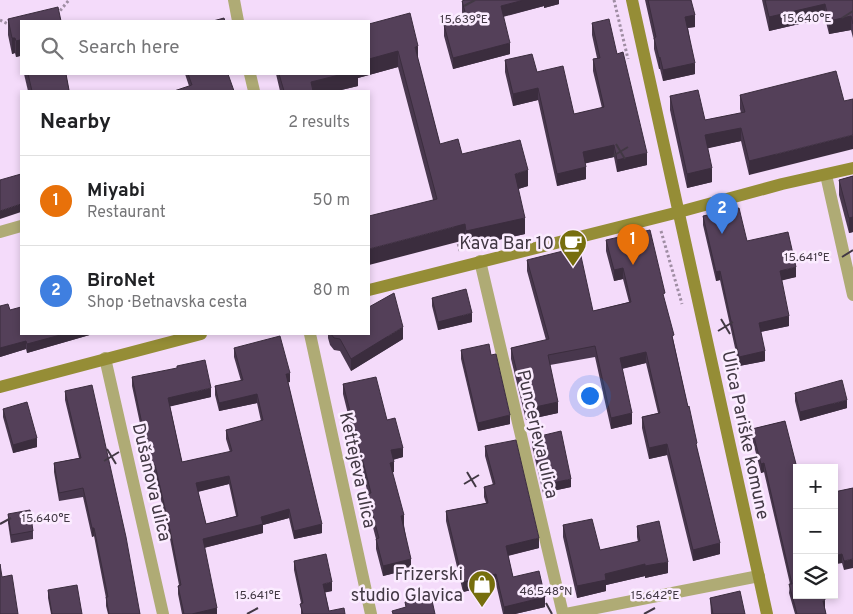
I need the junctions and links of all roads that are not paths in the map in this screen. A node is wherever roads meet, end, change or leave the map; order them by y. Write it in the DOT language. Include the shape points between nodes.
graph roads {
  1 [pos="234,0"];
  2 [pos="632,0"];
  3 [pos="238,20"];
  4 [pos="250,75"];
  5 [pos="254,90"];
  6 [pos="853,168"];
  7 [pos="826,175"];
  8 [pos="679,212"];
  9 [pos="20,226"];
  10 [pos="0,232"];
  11 [pos="480,261"];
  12 [pos="370,290"];
  13 [pos="853,295"];
  14 [pos="197,335"];
  15 [pos="310,335"];
  16 [pos="105,358"];
  17 [pos="0,387"];
  18 [pos="759,576"];
  19 [pos="163,614"];
  20 [pos="371,614"];
  21 [pos="565,614"];
  22 [pos="767,614"];
  1 -- 3 [label="street"];
  2 -- 8 [label="street, Ulica Pariške komune"];
  4 -- 5 [label="street"];
  6 -- 7 [label="street"];
  7 -- 8 [label="street"];
  7 -- 13 [label="street"];
  8 -- 11 [label="street"];
  8 -- 18 [label="street, Ulica Pariške komune"];
  9 -- 10 [label="street"];
  11 -- 12 [label="street"];
  11 -- 21 [label="street, Puncerjeva ulica"];
  14 -- 16 [label="street"];
  15 -- 20 [label="street, Kettejeva ulica"];
  16 -- 17 [label="street"];
  16 -- 19 [label="street, Dušanova ulica"];
  18 -- 21 [label="street"];
  18 -- 22 [label="street, Ulica Pariške komune"];
}
